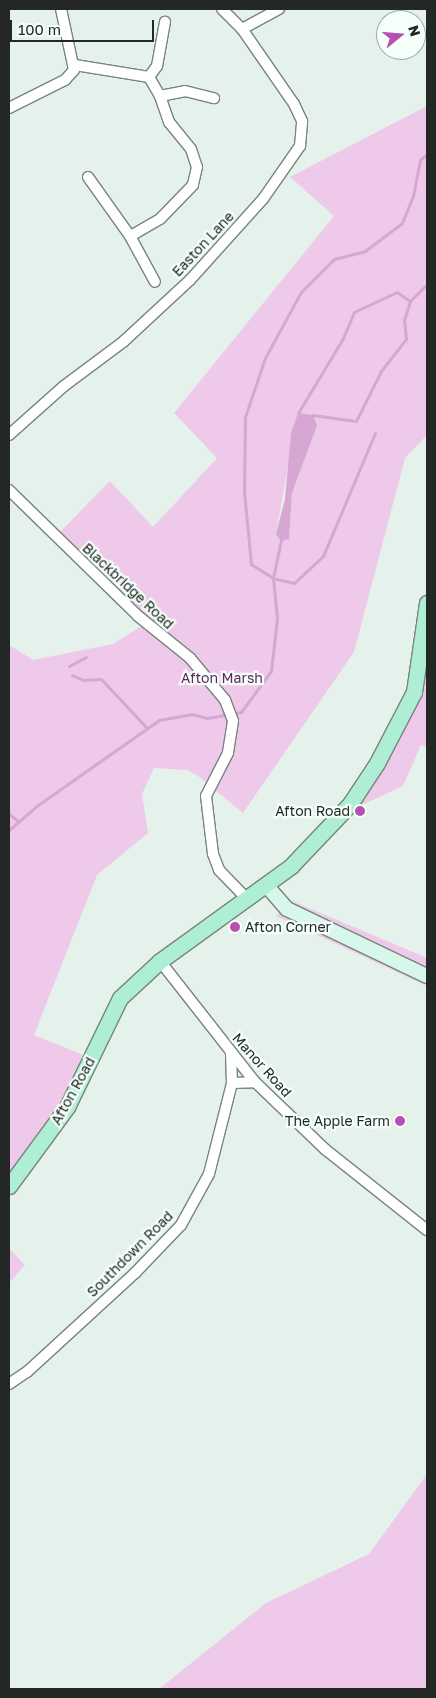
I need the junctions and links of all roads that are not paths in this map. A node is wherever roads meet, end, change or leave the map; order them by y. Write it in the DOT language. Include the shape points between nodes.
graph roads {
  1 [pos="61,9"];
  2 [pos="222,9"];
  3 [pos="278,9"];
  4 [pos="165,22"];
  5 [pos="242,29"];
  6 [pos="75,65"];
  7 [pos="149,78"];
  8 [pos="160,96"];
  9 [pos="214,98"];
  10 [pos="9,108"];
  11 [pos="88,177"];
  12 [pos="130,236"];
  13 [pos="155,282"];
  14 [pos="9,435"];
  15 [pos="9,490"];
  16 [pos="427,603"];
  17 [pos="266,885"];
  18 [pos="246,898"];
  19 [pos="160,961"];
  20 [pos="427,976"];
  21 [pos="231,1054"];
  22 [pos="254,1082"];
  23 [pos="232,1083"];
  24 [pos="9,1186"];
  25 [pos="427,1230"];
  26 [pos="9,1384"];
  1 -- 6 [label="street"];
  2 -- 5 [label="street, Easton Lane"];
  3 -- 5 [label="street"];
  4 -- 7 [label="street" via="157,66"];
  5 -- 14 [label="street, Easton Lane" via="302,121 300,146 263,199 190,280 123,342 64,386"];
  6 -- 7 [label="street"];
  6 -- 10 [label="street" via="65,80"];
  7 -- 8 [label="street"];
  8 -- 9 [label="street" via="185,91"];
  8 -- 12 [label="street" via="169,122 191,149 197,167 193,185 182,198 160,219"];
  11 -- 12 [label="street"];
  12 -- 13 [label="street"];
  15 -- 18 [label="street, Blackbridge Road" via="138,616 190,658 227,704 233,722 228,753 206,796 212,854 219,870"];
  16 -- 17 [label="main road, Afton Road" via="414,692 377,763 350,804 318,840"];
  17 -- 18 [label="main road, Afton Road"];
  17 -- 20 [label="main road" via="287,909"];
  18 -- 19 [label="main road, Afton Road"];
  19 -- 21 [label="street, Manor Road"];
  19 -- 24 [label="main road, Afton Road" via="120,998 67,1107"];
  21 -- 22 [label="street, Manor Road"];
  21 -- 23 [label="street, Southdown Road"];
  22 -- 23 [label="street"];
  22 -- 25 [label="street, Manor Road" via="326,1150"];
  23 -- 26 [label="street, Southdown Road" via="209,1174 181,1225 135,1273 27,1372"];
}
